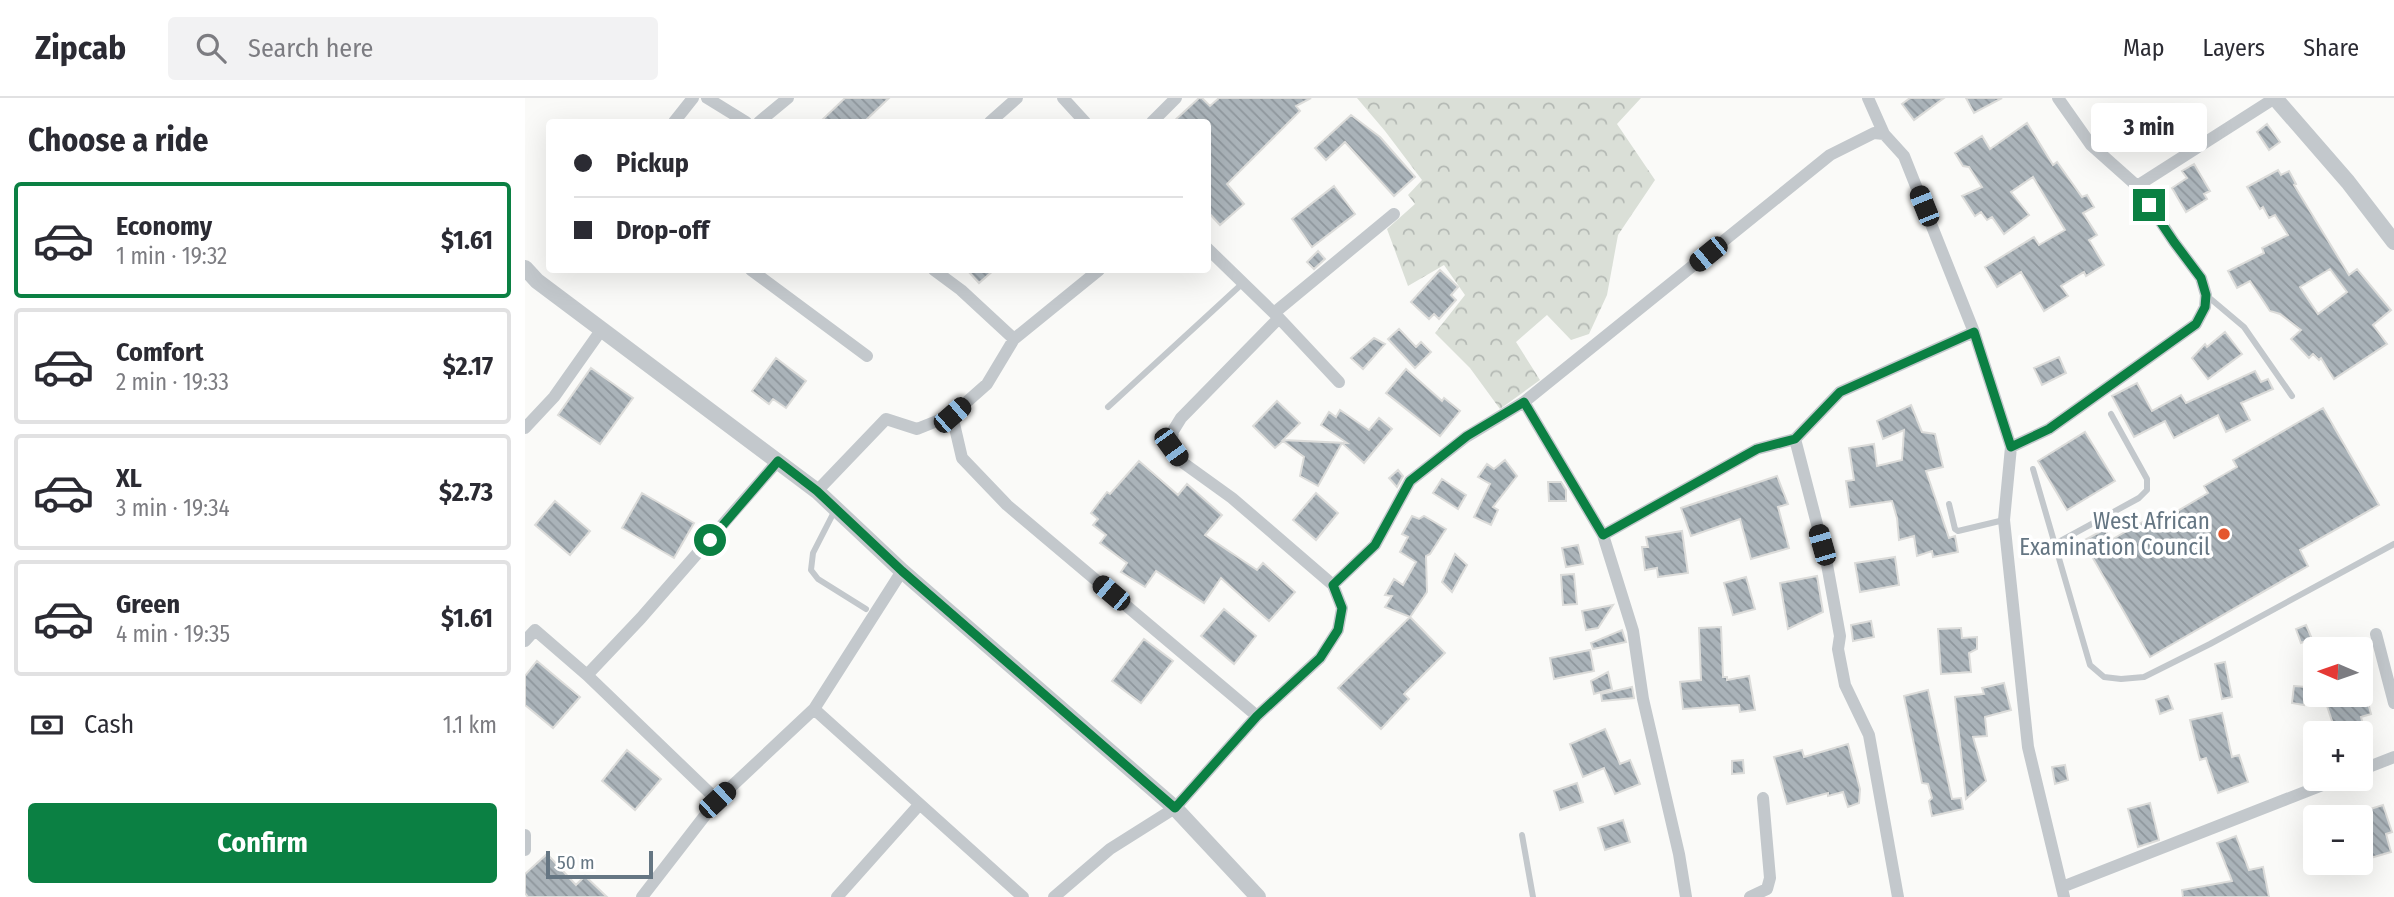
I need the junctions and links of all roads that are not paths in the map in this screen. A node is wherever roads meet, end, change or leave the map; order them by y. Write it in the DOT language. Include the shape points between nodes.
graph roads {
  1 [pos="693,98"];
  2 [pos="707,98"];
  3 [pos="788,98"];
  4 [pos="1017,98"];
  5 [pos="1063,98"];
  6 [pos="1176,98"];
  7 [pos="1868,98"];
  8 [pos="2058,98"];
  9 [pos="2275,98"];
  10 [pos="676,119"];
  11 [pos="741,119"];
  12 [pos="763,119"];
  13 [pos="993,119"];
  14 [pos="1082,119"];
  15 [pos="1154,119"];
  16 [pos="1884,134"];
  17 [pos="2137,186"];
  18 [pos="1394,214"];
  19 [pos="2394,242"];
  20 [pos="1211,252"];
  21 [pos="525,268"];
  22 [pos="755,273"];
  23 [pos="938,273"];
  24 [pos="1095,273"];
  25 [pos="1243,284"];
  26 [pos="2206,295"];
  27 [pos="1276,316"];
  28 [pos="602,329"];
  29 [pos="1974,332"];
  30 [pos="1014,339"];
  31 [pos="867,356"];
  32 [pos="1339,382"];
  33 [pos="2292,396"];
  34 [pos="1524,402"];
  35 [pos="1108,407"];
  36 [pos="2111,414"];
  37 [pos="952,415"];
  38 [pos="525,428"];
  39 [pos="1795,439"];
  40 [pos="2011,447"];
  41 [pos="778,461"];
  42 [pos="2033,469"];
  43 [pos="817,491"];
  44 [pos="1949,504"];
  45 [pos="836,508"];
  46 [pos="2004,520"];
  47 [pos="1603,535"];
  48 [pos="2055,544"];
  49 [pos="2394,544"];
  50 [pos="902,571"];
  51 [pos="1333,585"];
  52 [pos="866,608"];
  53 [pos="530,625"];
  54 [pos="2376,634"];
  55 [pos="525,641"];
  56 [pos="587,675"];
  57 [pos="2394,703"];
  58 [pos="814,709"];
  59 [pos="1257,716"];
  60 [pos="2394,757"];
  61 [pos="2373,765"];
  62 [pos="2309,791"];
  63 [pos="1763,798"];
  64 [pos="717,800"];
  65 [pos="919,805"];
  66 [pos="1175,808"];
  67 [pos="525,835"];
  68 [pos="1522,835"];
  69 [pos="525,850"];
  70 [pos="2063,892"];
  71 [pos="642,897"];
  72 [pos="837,897"];
  73 [pos="1023,897"];
  74 [pos="1054,897"];
  75 [pos="1258,897"];
  76 [pos="1534,897"];
  77 [pos="1686,897"];
  78 [pos="1749,897"];
  79 [pos="1898,897"];
  1 -- 10 [label="street"];
  2 -- 11 [label="street"];
  3 -- 12 [label="street"];
  4 -- 13 [label="street"];
  5 -- 14 [label="street"];
  6 -- 15 [label="street"];
  7 -- 16 [label="street"];
  8 -- 17 [label="street" via="2091,145"];
  9 -- 17 [label="street"];
  9 -- 19 [label="street"];
  16 -- 29 [label="street" via="1904,156"];
  16 -- 34 [label="street" via="1874,133 1830,155"];
  17 -- 26 [label="street" via="2201,278"];
  18 -- 27 [label="street"];
  20 -- 25 [label="street"];
  21 -- 28 [label="street"];
  22 -- 31 [label="street"];
  23 -- 30 [label="street"];
  24 -- 30 [label="street"];
  25 -- 27 [label="street"];
  25 -- 35 [label="lane"];
  26 -- 33 [label="lane" via="2244,327"];
  26 -- 40 [label="street" via="2196,324 2049,429"];
  27 -- 32 [label="street"];
  27 -- 51 [label="street" via="1181,418 1171,447 1182,462 1232,498"];
  28 -- 38 [label="street" via="554,397"];
  28 -- 41 [label="street"];
  29 -- 39 [label="street" via="1840,392"];
  29 -- 40 [label="street"];
  30 -- 37 [label="street" via="987,384"];
  34 -- 47 [label="street"];
  34 -- 51 [label="street" via="1467,436 1410,481 1375,545"];
  36 -- 48 [label="lane" via="2147,479 2147,490"];
  37 -- 43 [label="street" via="917,429 886,419"];
  37 -- 59 [label="street" via="962,458 1007,505"];
  39 -- 47 [label="street" via="1757,449"];
  39 -- 79 [label="street" via="1826,559 1845,685 1869,735"];
  40 -- 46 [label="street"];
  41 -- 43 [label="street"];
  41 -- 56 [label="street"];
  42 -- 48 [label="lane"];
  43 -- 45 [label="street"];
  44 -- 46 [label="lane" via="1958,531"];
  45 -- 50 [label="street"];
  45 -- 52 [label="lane" via="814,553 811,570"];
  46 -- 70 [label="street" via="2028,747"];
  47 -- 77 [label="street" via="1633,631"];
  48 -- 49 [label="lane" via="2090,665 2104,677 2121,679 2144,677"];
  50 -- 58 [label="street"];
  50 -- 66 [label="street"];
  51 -- 59 [label="street" via="1342,608 1338,630 1320,658"];
  53 -- 55 [label="street"];
  53 -- 56 [label="street"];
  54 -- 57 [label="street"];
  56 -- 64 [label="street"];
  58 -- 64 [label="street"];
  58 -- 65 [label="street"];
  59 -- 66 [label="street"];
  60 -- 61 [label="street"];
  62 -- 70 [label="street"];
  63 -- 78 [label="street" via="1770,878 1767,889"];
  64 -- 71 [label="street"];
  65 -- 72 [label="street"];
  65 -- 73 [label="street"];
  66 -- 74 [label="street" via="1110,849"];
  66 -- 75 [label="street"];
  67 -- 69 [label="street"];
  68 -- 76 [label="lane"];
}
